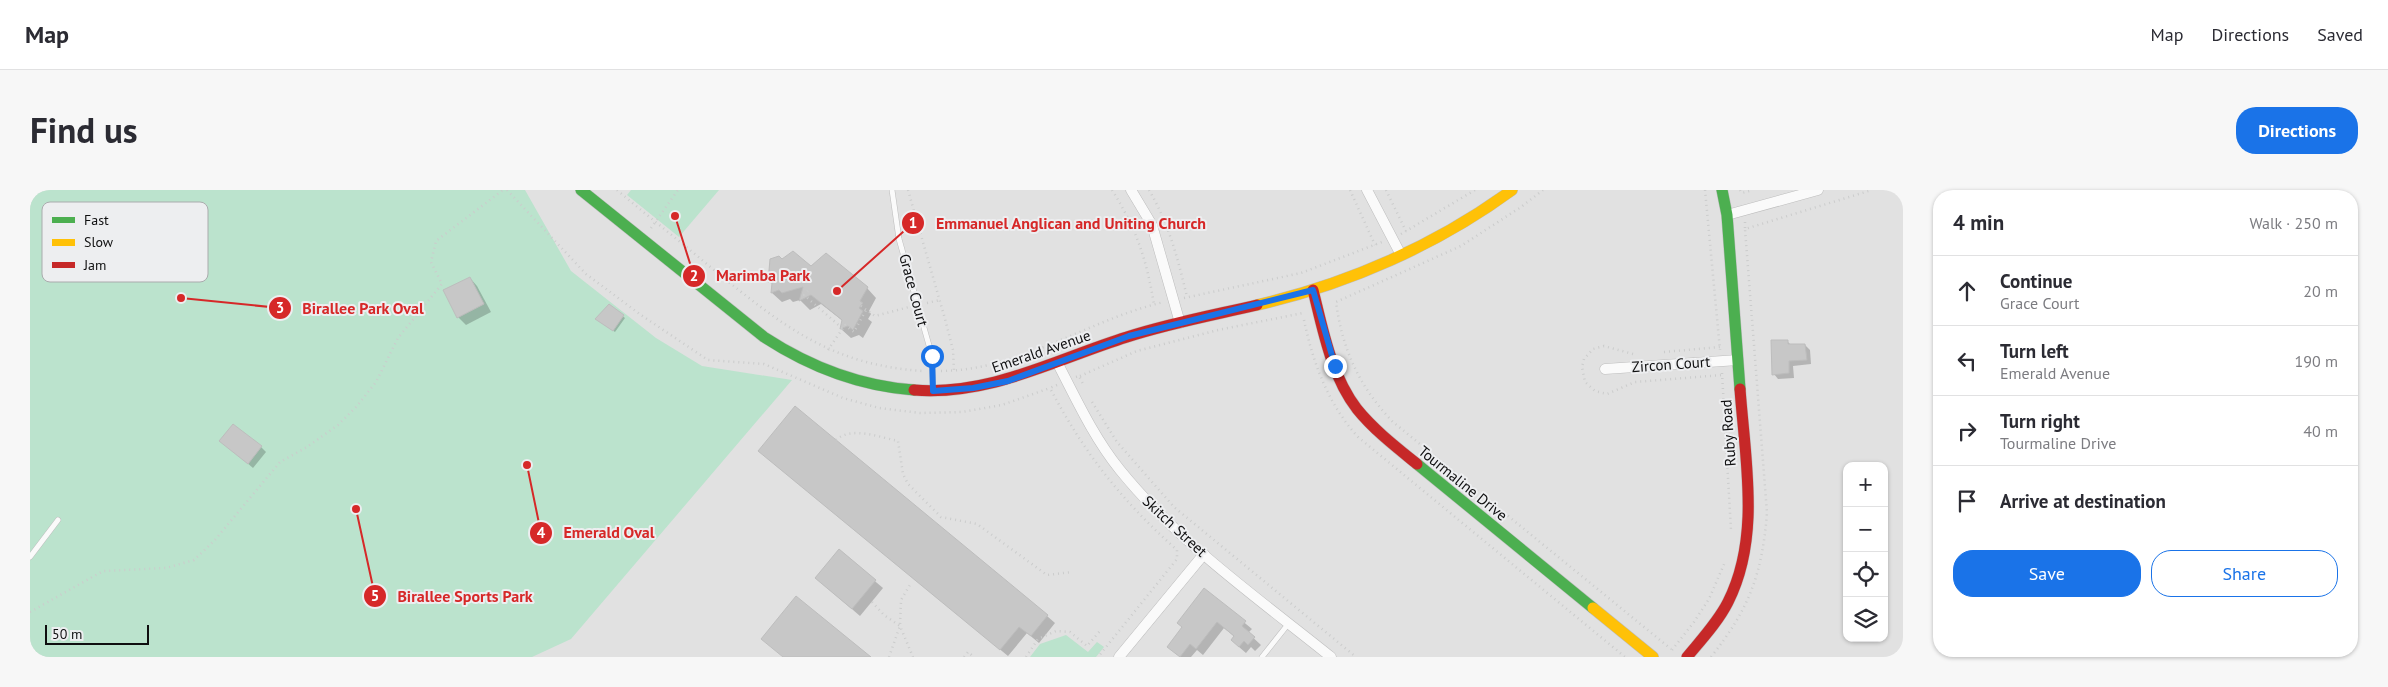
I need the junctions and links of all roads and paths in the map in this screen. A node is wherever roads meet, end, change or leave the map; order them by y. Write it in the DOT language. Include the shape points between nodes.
graph roads {
  1 [pos="503,190"];
  2 [pos="581,190"];
  3 [pos="617,190"];
  4 [pos="678,190"];
  5 [pos="892,190"];
  6 [pos="908,190"];
  7 [pos="1112,190"];
  8 [pos="1132,190"];
  9 [pos="1148,190"];
  10 [pos="1350,190"];
  11 [pos="1367,190"];
  12 [pos="1386,190"];
  13 [pos="1475,190"];
  14 [pos="1512,190"];
  15 [pos="1543,190"];
  16 [pos="1705,190"];
  17 [pos="1722,190"];
  18 [pos="1740,190"];
  19 [pos="1753,190"];
  20 [pos="1818,190"];
  21 [pos="1727,214"];
  22 [pos="656,222"];
  23 [pos="1406,231"];
  24 [pos="1392,238"];
  25 [pos="643,239"];
  26 [pos="1375,245"];
  27 [pos="1401,255"];
  28 [pos="1313,290"];
  29 [pos="808,291"];
  30 [pos="1187,297"];
  31 [pos="940,300"];
  32 [pos="1174,300"];
  33 [pos="918,305"];
  34 [pos="1154,305"];
  35 [pos="861,306"];
  36 [pos="866,310"];
  37 [pos="1180,323"];
  38 [pos="842,328"];
  39 [pos="828,350"];
  40 [pos="1738,360"];
  41 [pos="1721,361"];
  42 [pos="1057,362"];
  43 [pos="1605,369"];
  44 [pos="954,371"];
  45 [pos="932,372"];
  46 [pos="1080,376"];
  47 [pos="933,391"];
  48 [pos="836,440"];
  49 [pos="58,520"];
  50 [pos="1730,538"];
  51 [pos="1204,554"];
  52 [pos="30,557"];
  53 [pos="1726,559"];
  54 [pos="1072,572"];
  55 [pos="911,584"];
  56 [pos="872,602"];
  57 [pos="30,612"];
  58 [pos="1289,623"];
  59 [pos="900,626"];
  60 [pos="1100,631"];
  61 [pos="1671,649"];
  62 [pos="1676,653"];
  63 [pos="888,657"];
  64 [pos="913,657"];
  65 [pos="964,657"];
  66 [pos="974,657"];
  67 [pos="1026,657"];
  68 [pos="1119,657"];
  69 [pos="1262,657"];
  70 [pos="1331,657"];
  71 [pos="1625,657"];
  72 [pos="1653,657"];
  73 [pos="1687,657"];
  1 -- 57 [label="path" via="436,241 431,262 442,284 398,338 376,382 362,400 338,425 280,462 214,541 194,560 166,568 103,572"];
  2 -- 25 [label="street, Emerald Avenue"];
  3 -- 22 [label="path"];
  4 -- 22 [label="path"];
  5 -- 33 [label="lane, Grace Court" via="899,239"];
  6 -- 31 [label="path"];
  7 -- 34 [label="path" via="1148,267"];
  8 -- 32 [label="street" via="1152,226"];
  9 -- 30 [label="path" via="1173,239"];
  10 -- 26 [label="path"];
  11 -- 24 [label="street"];
  12 -- 23 [label="path"];
  13 -- 23 [label="path"];
  14 -- 27 [label="street, Emerald Avenue" via="1491,206"];
  15 -- 61 [label="path" via="1462,246 1336,302 1344,344 1356,375 1393,422"];
  16 -- 41 [label="path"];
  17 -- 21 [label="street, Ruby Road"];
  18 -- 19 [label="path" via="1742,193"];
  20 -- 21 [label="street"];
  21 -- 40 [label="street, Ruby Road"];
  22 -- 25 [label="path"];
  22 -- 39 [label="path" via="778,322"];
  23 -- 24 [label="path"];
  24 -- 26 [label="path"];
  24 -- 27 [label="street"];
  25 -- 47 [label="street, Emerald Avenue" via="764,338 787,353 825,371 856,380 905,390"];
  26 -- 30 [label="path" via="1301,273"];
  27 -- 28 [label="street, Emerald Avenue"];
  28 -- 37 [label="street, Emerald Avenue"];
  28 -- 72 [label="street, Tourmaline Drive" via="1335,366 1346,392 1362,416"];
  29 -- 38 [label="path" via="804,295"];
  30 -- 32 [label="path"];
  31 -- 33 [label="path"];
  31 -- 44 [label="path" via="953,350"];
  32 -- 34 [label="path"];
  32 -- 37 [label="street"];
  33 -- 36 [label="path" via="875,316"];
  33 -- 45 [label="lane, Grace Court" via="932,356"];
  34 -- 44 [label="path" via="1119,316 1036,352 984,367"];
  35 -- 36 [label="path"];
  36 -- 38 [label="path" via="854,332 845,325"];
  37 -- 42 [label="street, Emerald Avenue" via="1129,336"];
  38 -- 39 [label="path"];
  39 -- 45 [label="path" via="879,366"];
  40 -- 41 [label="street, Zircon Court"];
  40 -- 73 [label="street, Ruby Road" via="1749,520 1745,548 1728,603"];
  41 -- 43 [label="street, Zircon Court"];
  41 -- 50 [label="path" via="1732,515"];
  42 -- 47 [label="street, Emerald Avenue" via="1008,381"];
  42 -- 51 [label="street, Skitch Street" via="1083,413 1119,469 1146,500"];
  44 -- 45 [label="path"];
  45 -- 47 [label="lane, Grace Court"];
  46 -- 71 [label="path" via="1137,351 1303,313 1320,376 1333,403 1358,437"];
  48 -- 54 [label="path" via="852,432 898,441 903,474 908,484 941,517 977,524 1048,575"];
  49 -- 52 [label="lane"];
  51 -- 58 [label="street, Skitch Street"];
  51 -- 68 [label="street"];
  53 -- 61 [label="path" via="1709,598"];
  55 -- 59 [label="path" via="901,600"];
  56 -- 59 [label="path"];
  58 -- 69 [label="lane"];
  58 -- 70 [label="street, Skitch Street"];
  59 -- 63 [label="path"];
  59 -- 64 [label="path"];
  60 -- 67 [label="path" via="1087,646 1070,632 1056,631 1038,639"];
  61 -- 62 [label="path"];
  65 -- 66 [label="path" via="968,652"];
}
